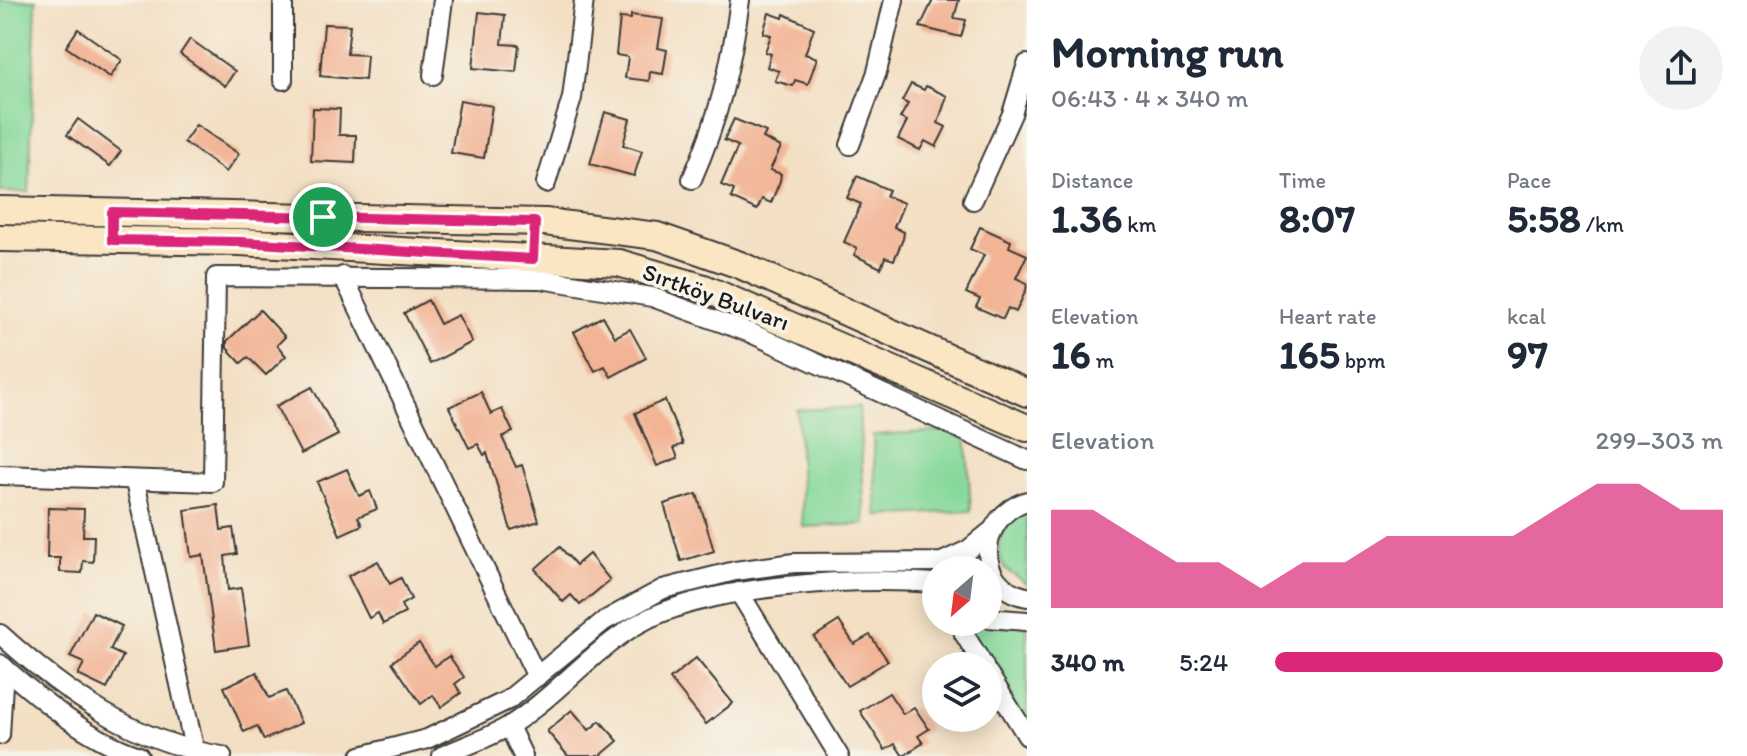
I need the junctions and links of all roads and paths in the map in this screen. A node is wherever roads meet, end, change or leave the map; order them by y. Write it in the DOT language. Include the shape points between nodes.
graph roads {
  1 [pos="283,0"];
  2 [pos="443,0"];
  3 [pos="584,0"];
  4 [pos="740,0"];
  5 [pos="894,0"];
  6 [pos="1027,64"];
  7 [pos="433,75"];
  8 [pos="283,80"];
  9 [pos="850,145"];
  10 [pos="692,179"];
  11 [pos="546,183"];
  12 [pos="973,200"];
  13 [pos="0,210"];
  14 [pos="112,212"];
  15 [pos="535,222"];
  16 [pos="0,238"];
  17 [pos="112,240"];
  18 [pos="533,259"];
  19 [pos="343,276"];
  20 [pos="786,286"];
  21 [pos="771,316"];
  22 [pos="1027,393"];
  23 [pos="1027,428"];
  24 [pos="1027,460"];
  25 [pos="0,475"];
  26 [pos="135,482"];
  27 [pos="1027,501"];
  28 [pos="990,532"];
  29 [pos="989,556"];
  30 [pos="922,582"];
  31 [pos="1002,589"];
  32 [pos="739,592"];
  33 [pos="1027,597"];
  34 [pos="1002,619"];
  35 [pos="1027,621"];
  36 [pos="0,634"];
  37 [pos="2,666"];
  38 [pos="537,677"];
  39 [pos="1002,696"];
  40 [pos="509,726"];
  41 [pos="0,735"];
  42 [pos="1027,736"];
  43 [pos="195,752"];
  44 [pos="139,756"];
  45 [pos="222,756"];
  46 [pos="361,756"];
  47 [pos="442,756"];
  48 [pos="523,756"];
  49 [pos="839,756"];
  1 -- 8 [label="street"];
  2 -- 7 [label="street"];
  3 -- 11 [label="street" via="572,98"];
  4 -- 10 [label="street" via="731,71 715,128"];
  5 -- 9 [label="street" via="877,72"];
  6 -- 12 [label="street" via="1002,140"];
  13 -- 14 [label="main road, Sırtköy Bulvarı"];
  14 -- 15 [label="main road, Sırtköy Bulvarı"];
  14 -- 17 [label="main road"];
  15 -- 18 [label="main road"];
  15 -- 20 [label="main road, Sırtköy Bulvarı" via="657,236"];
  16 -- 17 [label="main road, Sırtköy Bulvarı"];
  17 -- 18 [label="main road, Sırtköy Bulvarı"];
  18 -- 21 [label="main road, Sırtköy Bulvarı" via="619,263 704,288"];
  19 -- 24 [label="street" via="541,279 652,297 753,334"];
  19 -- 26 [label="street" via="216,277 213,482"];
  19 -- 38 [label="street"];
  20 -- 21 [label="main road"];
  20 -- 22 [label="main road, Sırtköy Bulvarı"];
  21 -- 23 [label="main road, Sırtköy Bulvarı"];
  25 -- 26 [label="street"];
  26 -- 43 [label="street"];
  27 -- 28 [label="street" via="1009,508"];
  28 -- 29 [label="street"];
  28 -- 38 [label="street" via="942,562 794,563 663,589 604,621"];
  30 -- 32 [label="street" via="892,579"];
  31 -- 33 [label="street"];
  32 -- 40 [label="street" via="639,624"];
  32 -- 49 [label="street"];
  34 -- 35 [label="street"];
  36 -- 43 [label="street" via="47,678 87,705 129,728"];
  37 -- 41 [label="street"];
  37 -- 44 [label="street" via="73,722"];
  38 -- 46 [label="street" via="508,700 427,739"];
  39 -- 42 [label="street"];
  40 -- 47 [label="street"];
  40 -- 48 [label="street"];
  43 -- 45 [label="street"];
}
